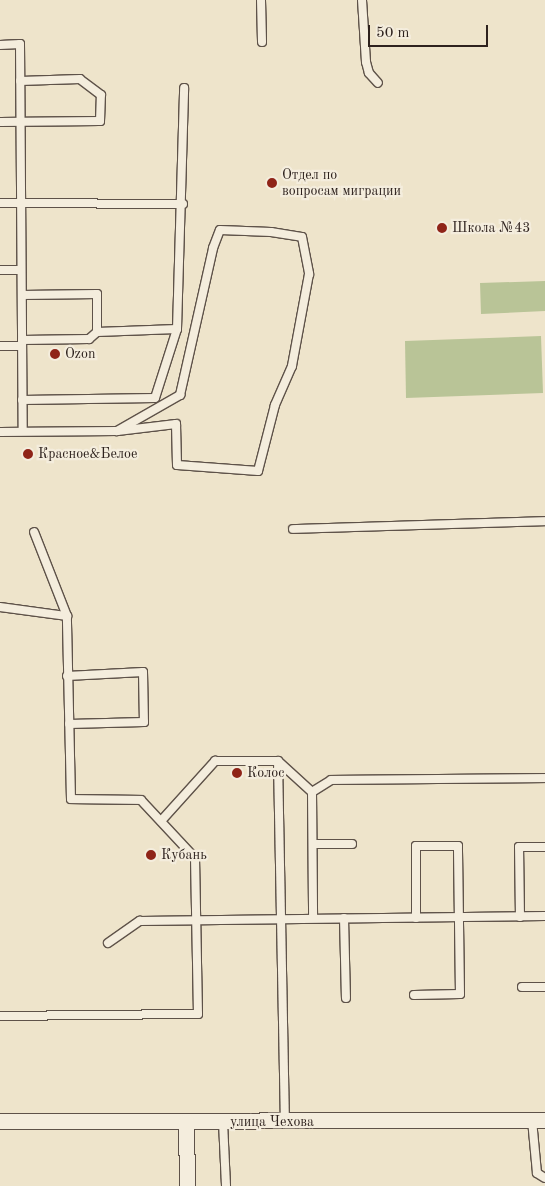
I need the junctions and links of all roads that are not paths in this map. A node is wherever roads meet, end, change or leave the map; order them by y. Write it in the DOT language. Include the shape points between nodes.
graph roads {
  1 [pos="260,0"];
  2 [pos="362,0"];
  3 [pos="262,42"];
  4 [pos="0,45"];
  5 [pos="20,82"];
  6 [pos="378,82"];
  7 [pos="184,88"];
  8 [pos="0,122"];
  9 [pos="20,123"];
  10 [pos="0,203"];
  11 [pos="21,203"];
  12 [pos="183,204"];
  13 [pos="0,270"];
  14 [pos="20,270"];
  15 [pos="22,295"];
  16 [pos="177,329"];
  17 [pos="97,332"];
  18 [pos="22,343"];
  19 [pos="0,346"];
  20 [pos="22,400"];
  21 [pos="23,431"];
  22 [pos="117,431"];
  23 [pos="0,432"];
  24 [pos="545,521"];
  25 [pos="293,529"];
  26 [pos="34,532"];
  27 [pos="0,607"];
  28 [pos="67,616"];
  29 [pos="67,676"];
  30 [pos="69,724"];
  31 [pos="278,761"];
  32 [pos="545,778"];
  33 [pos="312,792"];
  34 [pos="160,821"];
  35 [pos="313,844"];
  36 [pos="352,844"];
  37 [pos="545,847"];
  38 [pos="545,916"];
  39 [pos="520,917"];
  40 [pos="313,918"];
  41 [pos="344,918"];
  42 [pos="416,918"];
  43 [pos="459,918"];
  44 [pos="281,919"];
  45 [pos="197,920"];
  46 [pos="108,943"];
  47 [pos="522,987"];
  48 [pos="545,988"];
  49 [pos="414,995"];
  50 [pos="346,998"];
  51 [pos="0,1016"];
  52 [pos="539,1120"];
  53 [pos="0,1121"];
  54 [pos="186,1122"];
  55 [pos="223,1122"];
  56 [pos="285,1122"];
  57 [pos="545,1178"];
  58 [pos="187,1186"];
  59 [pos="226,1186"];
  1 -- 3 [label="lane"];
  2 -- 6 [label="lane" via="366,62 369,73"];
  4 -- 5 [label="lane" via="20,44"];
  5 -- 9 [label="lane"];
  5 -- 9 [label="lane" via="80,79 101,95 100,121"];
  7 -- 12 [label="lane"];
  8 -- 9 [label="lane"];
  9 -- 11 [label="lane"];
  10 -- 11 [label="lane"];
  11 -- 12 [label="lane"];
  11 -- 14 [label="lane"];
  12 -- 16 [label="lane"];
  13 -- 14 [label="lane"];
  14 -- 15 [label="lane"];
  15 -- 17 [label="lane" via="98,294"];
  15 -- 18 [label="lane"];
  16 -- 17 [label="lane"];
  16 -- 20 [label="lane" via="155,398"];
  17 -- 18 [label="lane" via="90,338"];
  18 -- 19 [label="lane"];
  18 -- 20 [label="lane"];
  20 -- 21 [label="lane"];
  21 -- 22 [label="lane"];
  21 -- 23 [label="lane"];
  22 -- 22 [label="lane" via="176,424 177,465 258,471 275,405 292,366 309,274 302,237 220,230 213,248 180,395"];
  24 -- 25 [label="lane"];
  26 -- 28 [label="lane"];
  27 -- 28 [label="lane"];
  28 -- 29 [label="lane"];
  29 -- 30 [label="lane"];
  29 -- 30 [label="lane" via="143,672 144,722"];
  30 -- 34 [label="lane" via="71,799 141,800"];
  31 -- 33 [label="lane"];
  31 -- 34 [label="lane" via="215,761"];
  31 -- 44 [label="lane"];
  32 -- 33 [label="lane" via="331,780"];
  33 -- 35 [label="lane"];
  34 -- 45 [label="lane" via="194,858"];
  35 -- 36 [label="lane"];
  35 -- 40 [label="lane"];
  37 -- 39 [label="lane" via="520,847"];
  38 -- 39 [label="lane"];
  39 -- 43 [label="lane"];
  40 -- 41 [label="lane"];
  40 -- 44 [label="lane"];
  41 -- 42 [label="lane"];
  41 -- 50 [label="lane"];
  42 -- 43 [label="lane"];
  42 -- 43 [label="lane" via="416,846 458,846"];
  43 -- 49 [label="lane" via="460,994"];
  44 -- 45 [label="lane"];
  44 -- 56 [label="lane"];
  45 -- 46 [label="lane" via="140,921"];
  45 -- 51 [label="lane" via="198,1014"];
  47 -- 48 [label="lane"];
  52 -- 56 [label="street, улица Чехова"];
  52 -- 57 [label="lane" via="537,1172"];
  53 -- 54 [label="street, улица Чехова"];
  54 -- 55 [label="street, улица Чехова"];
  54 -- 58 [label="street"];
  55 -- 56 [label="street, улица Чехова"];
  55 -- 59 [label="lane"];
}
